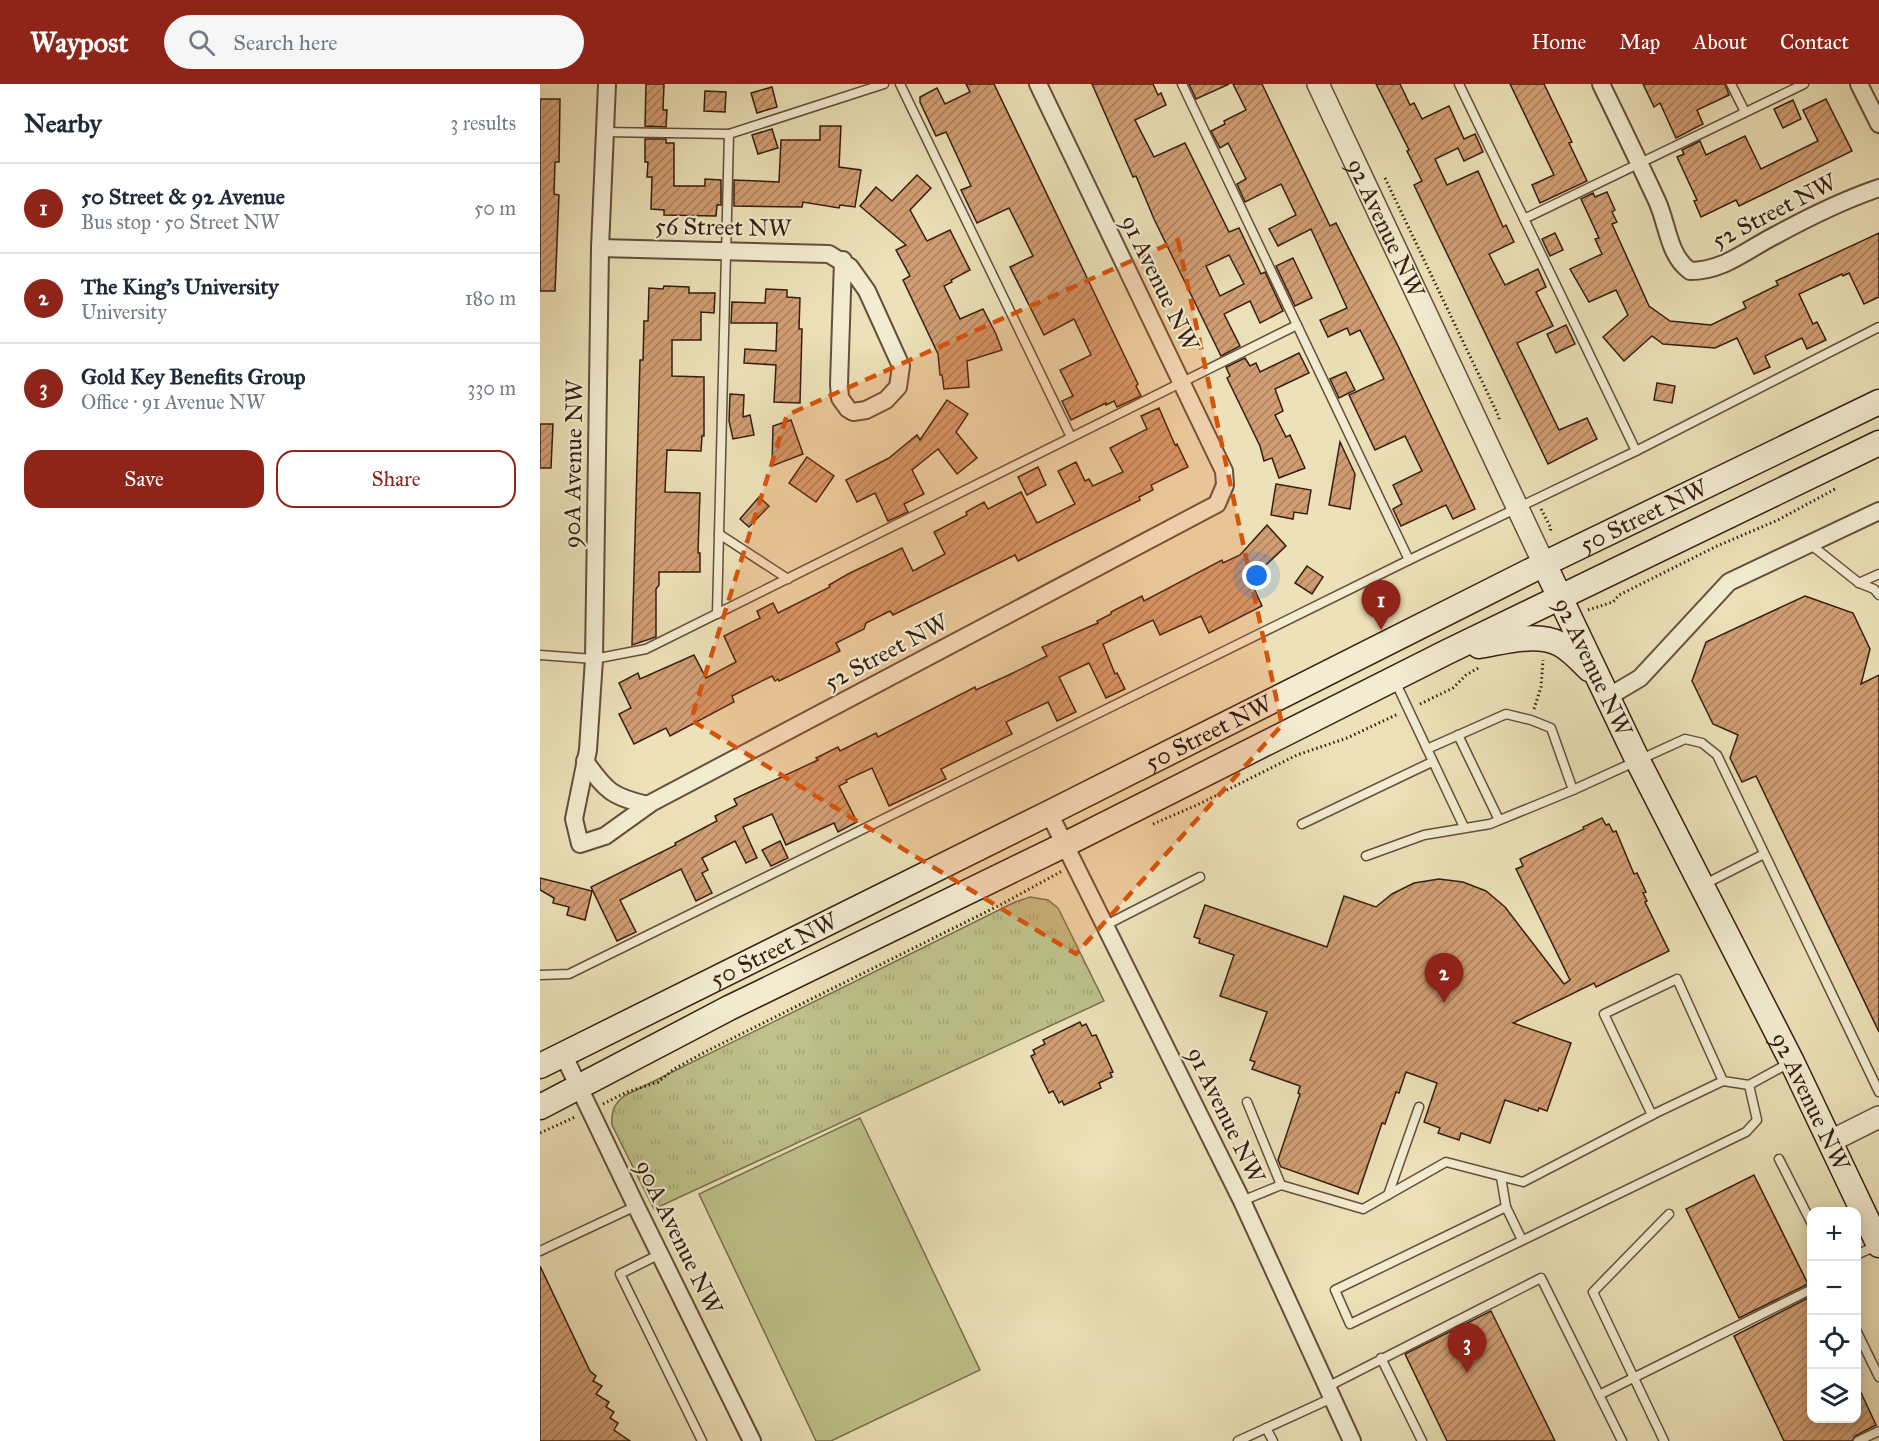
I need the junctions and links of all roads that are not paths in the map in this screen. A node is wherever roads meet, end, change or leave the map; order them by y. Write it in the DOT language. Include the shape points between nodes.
graph roads {
  1 [pos="607,84"];
  2 [pos="884,84"];
  3 [pos="900,84"];
  4 [pos="1038,84"];
  5 [pos="1182,84"];
  6 [pos="1318,84"];
  7 [pos="1460,84"];
  8 [pos="1601,84"];
  9 [pos="1731,84"];
  10 [pos="1804,84"];
  11 [pos="1860,84"];
  12 [pos="1745,112"];
  13 [pos="1879,124"];
  14 [pos="604,132"];
  15 [pos="729,134"];
  16 [pos="1639,164"];
  17 [pos="1879,188"];
  18 [pos="1524,219"];
  19 [pos="600,248"];
  20 [pos="726,251"];
  21 [pos="843,260"];
  22 [pos="1297,325"];
  23 [pos="1879,327"];
  24 [pos="1181,383"];
  25 [pos="1879,402"];
  26 [pos="1071,437"];
  27 [pos="1879,443"];
  28 [pos="1635,451"];
  29 [pos="1527,503"];
  30 [pos="1217,504"];
  31 [pos="1879,511"];
  32 [pos="719,534"];
  33 [pos="1810,544"];
  34 [pos="1409,560"];
  35 [pos="1544,564"];
  36 [pos="1879,574"];
  37 [pos="788,579"];
  38 [pos="1859,583"];
  39 [pos="1879,595"];
  40 [pos="1560,597"];
  41 [pos="717,614"];
  42 [pos="1447,652"];
  43 [pos="540,655"];
  44 [pos="594,659"];
  45 [pos="1394,679"];
  46 [pos="1603,687"];
  47 [pos="1458,735"];
  48 [pos="1427,749"];
  49 [pos="1638,760"];
  50 [pos="585,761"];
  51 [pos="1432,762"];
  52 [pos="1574,789"];
  53 [pos="648,805"];
  54 [pos="1049,813"];
  55 [pos="1499,820"];
  56 [pos="1302,824"];
  57 [pos="1464,827"];
  58 [pos="580,844"];
  59 [pos="1069,854"];
  60 [pos="1764,854"];
  61 [pos="1366,855"];
  62 [pos="1200,877"];
  63 [pos="1702,885"];
  64 [pos="1106,925"];
  65 [pos="540,975"];
  66 [pos="564,1054"];
  67 [pos="1792,1062"];
  68 [pos="540,1066"];
  69 [pos="1723,1080"];
  70 [pos="1749,1085"];
  71 [pos="579,1087"];
  72 [pos="1879,1092"];
  73 [pos="1246,1102"];
  74 [pos="540,1107"];
  75 [pos="1419,1107"];
  76 [pos="1652,1115"];
  77 [pos="1879,1117"];
  78 [pos="1829,1142"];
  79 [pos="1779,1159"];
  80 [pos="1501,1176"];
  81 [pos="1281,1185"];
  82 [pos="1388,1195"];
  83 [pos="1242,1202"];
  84 [pos="636,1206"];
  85 [pos="1506,1208"];
  86 [pos="1669,1214"];
  87 [pos="1807,1214"];
  88 [pos="1522,1240"];
  89 [pos="1879,1245"];
  90 [pos="540,1251"];
  91 [pos="1861,1253"];
  92 [pos="660,1254"];
  93 [pos="1807,1292"];
  94 [pos="1861,1339"];
  95 [pos="1381,1358"];
  96 [pos="1879,1377"];
  97 [pos="1634,1378"];
  98 [pos="1330,1392"];
  99 [pos="1599,1395"];
  100 [pos="1266,1428"];
  101 [pos="1879,1431"];
  102 [pos="702,1441"];
  103 [pos="752,1441"];
  104 [pos="1238,1441"];
  105 [pos="1273,1441"];
  106 [pos="1352,1441"];
  107 [pos="1422,1441"];
  108 [pos="1622,1441"];
  109 [pos="1664,1441"];
  110 [pos="1858,1441"];
  1 -- 14 [label="street, 90A Avenue NW"];
  2 -- 15 [label="lane"];
  3 -- 26 [label="lane"];
  4 -- 24 [label="street, 91 Avenue NW"];
  5 -- 22 [label="lane"];
  6 -- 29 [label="street, 92 Avenue NW"];
  7 -- 18 [label="lane"];
  8 -- 16 [label="street"];
  9 -- 12 [label="lane"];
  10 -- 12 [label="lane"];
  11 -- 13 [label="street"];
  12 -- 16 [label="lane"];
  14 -- 15 [label="lane"];
  14 -- 19 [label="street, 90A Avenue NW"];
  15 -- 20 [label="lane"];
  16 -- 17 [label="street, 52 Street NW" via="1659,204 1672,248 1690,271 1717,268 1784,231"];
  16 -- 18 [label="lane"];
  18 -- 28 [label="lane"];
  19 -- 20 [label="street, 56 Street NW"];
  19 -- 44 [label="street, 90A Avenue NW"];
  20 -- 21 [label="street, 56 Street NW" via="829,254"];
  20 -- 32 [label="lane"];
  21 -- 21 [label="street" via="839,384 840,398 853,412 886,400 898,387 901,366 867,291"];
  22 -- 24 [label="lane"];
  22 -- 34 [label="lane"];
  23 -- 28 [label="lane"];
  24 -- 26 [label="lane"];
  24 -- 30 [label="street, 91 Avenue NW" via="1224,471 1225,485"];
  25 -- 35 [label="main road, 50 Street NW"];
  26 -- 37 [label="lane"];
  27 -- 40 [label="main road, 50 Street NW"];
  28 -- 29 [label="lane"];
  29 -- 34 [label="lane"];
  29 -- 35 [label="street, 92 Avenue NW"];
  30 -- 53 [label="street, 52 Street NW"];
  31 -- 33 [label="street"];
  32 -- 37 [label="lane"];
  32 -- 41 [label="lane"];
  33 -- 38 [label="lane"];
  33 -- 46 [label="street" via="1729,582 1640,678"];
  34 -- 65 [label="lane" via="569,974"];
  35 -- 40 [label="main road, 92 Avenue NW"];
  35 -- 54 [label="main road, 50 Street NW"];
  36 -- 38 [label="lane"];
  37 -- 41 [label="lane"];
  38 -- 39 [label="lane"];
  40 -- 42 [label="main road, 50 Street NW"];
  40 -- 46 [label="main road, 92 Avenue NW"];
  41 -- 44 [label="lane" via="646,650"];
  42 -- 45 [label="main road, 50 Street NW"];
  42 -- 46 [label="main road" via="1513,640 1545,639 1574,654"];
  43 -- 44 [label="lane"];
  44 -- 50 [label="street, 90A Avenue NW"];
  45 -- 48 [label="lane"];
  45 -- 59 [label="main road, 50 Street NW"];
  46 -- 49 [label="main road, 92 Avenue NW"];
  47 -- 48 [label="lane"];
  47 -- 52 [label="lane" via="1506,714 1551,728"];
  47 -- 55 [label="lane"];
  48 -- 51 [label="lane"];
  49 -- 52 [label="lane"];
  49 -- 60 [label="lane" via="1685,739 1702,743 1717,755"];
  49 -- 63 [label="main road, 92 Avenue NW"];
  50 -- 53 [label="street" via="600,783 622,799"];
  50 -- 58 [label="street, 90A Avenue NW" via="574,819"];
  51 -- 56 [label="lane"];
  51 -- 57 [label="lane"];
  52 -- 55 [label="lane"];
  53 -- 58 [label="street, 52 Street NW" via="605,836"];
  54 -- 59 [label="street, 91 Avenue NW"];
  54 -- 66 [label="main road, 50 Street NW"];
  55 -- 57 [label="lane"];
  57 -- 61 [label="lane" via="1424,835"];
  59 -- 64 [label="street, 91 Avenue NW"];
  59 -- 71 [label="main road, 50 Street NW" via="729,1008"];
  60 -- 63 [label="lane"];
  60 -- 72 [label="lane"];
  62 -- 64 [label="lane"];
  63 -- 67 [label="main road, 92 Avenue NW"];
  64 -- 83 [label="street, 91 Avenue NW"];
  66 -- 68 [label="main road, 50 Street NW"];
  66 -- 71 [label="street, 90A Avenue NW"];
  67 -- 70 [label="lane"];
  67 -- 78 [label="main road, 92 Avenue NW"];
  69 -- 70 [label="lane"];
  69 -- 76 [label="lane"];
  69 -- 76 [label="lane" via="1677,979 1605,1014"];
  70 -- 88 [label="lane" via="1757,1120 1746,1132"];
  71 -- 74 [label="main road, 50 Street NW"];
  71 -- 84 [label="street, 90A Avenue NW"];
  73 -- 81 [label="lane"];
  75 -- 82 [label="lane"];
  76 -- 80 [label="lane" via="1523,1182"];
  77 -- 78 [label="street"];
  78 -- 89 [label="main road, 92 Avenue NW"];
  79 -- 87 [label="lane"];
  80 -- 82 [label="lane" via="1446,1162"];
  80 -- 85 [label="lane"];
  81 -- 82 [label="lane" via="1363,1209"];
  81 -- 83 [label="lane"];
  83 -- 98 [label="street, 91 Avenue NW"];
  84 -- 90 [label="lane"];
  84 -- 92 [label="street, 90A Avenue NW"];
  85 -- 88 [label="lane"];
  85 -- 88 [label="lane" via="1335,1290 1350,1324"];
  86 -- 97 [label="lane" via="1593,1292"];
  89 -- 91 [label="lane"];
  92 -- 102 [label="lane" via="620,1274"];
  92 -- 103 [label="street, 90A Avenue NW"];
  93 -- 97 [label="lane"];
  94 -- 96 [label="lane"];
  95 -- 98 [label="lane"];
  95 -- 99 [label="lane" via="1541,1278"];
  95 -- 107 [label="lane"];
  97 -- 99 [label="lane"];
  97 -- 109 [label="lane"];
  98 -- 100 [label="lane"];
  98 -- 106 [label="street, 91 Avenue NW"];
  99 -- 108 [label="lane"];
  100 -- 104 [label="lane"];
  100 -- 105 [label="lane"];
  101 -- 110 [label="lane"];
}
